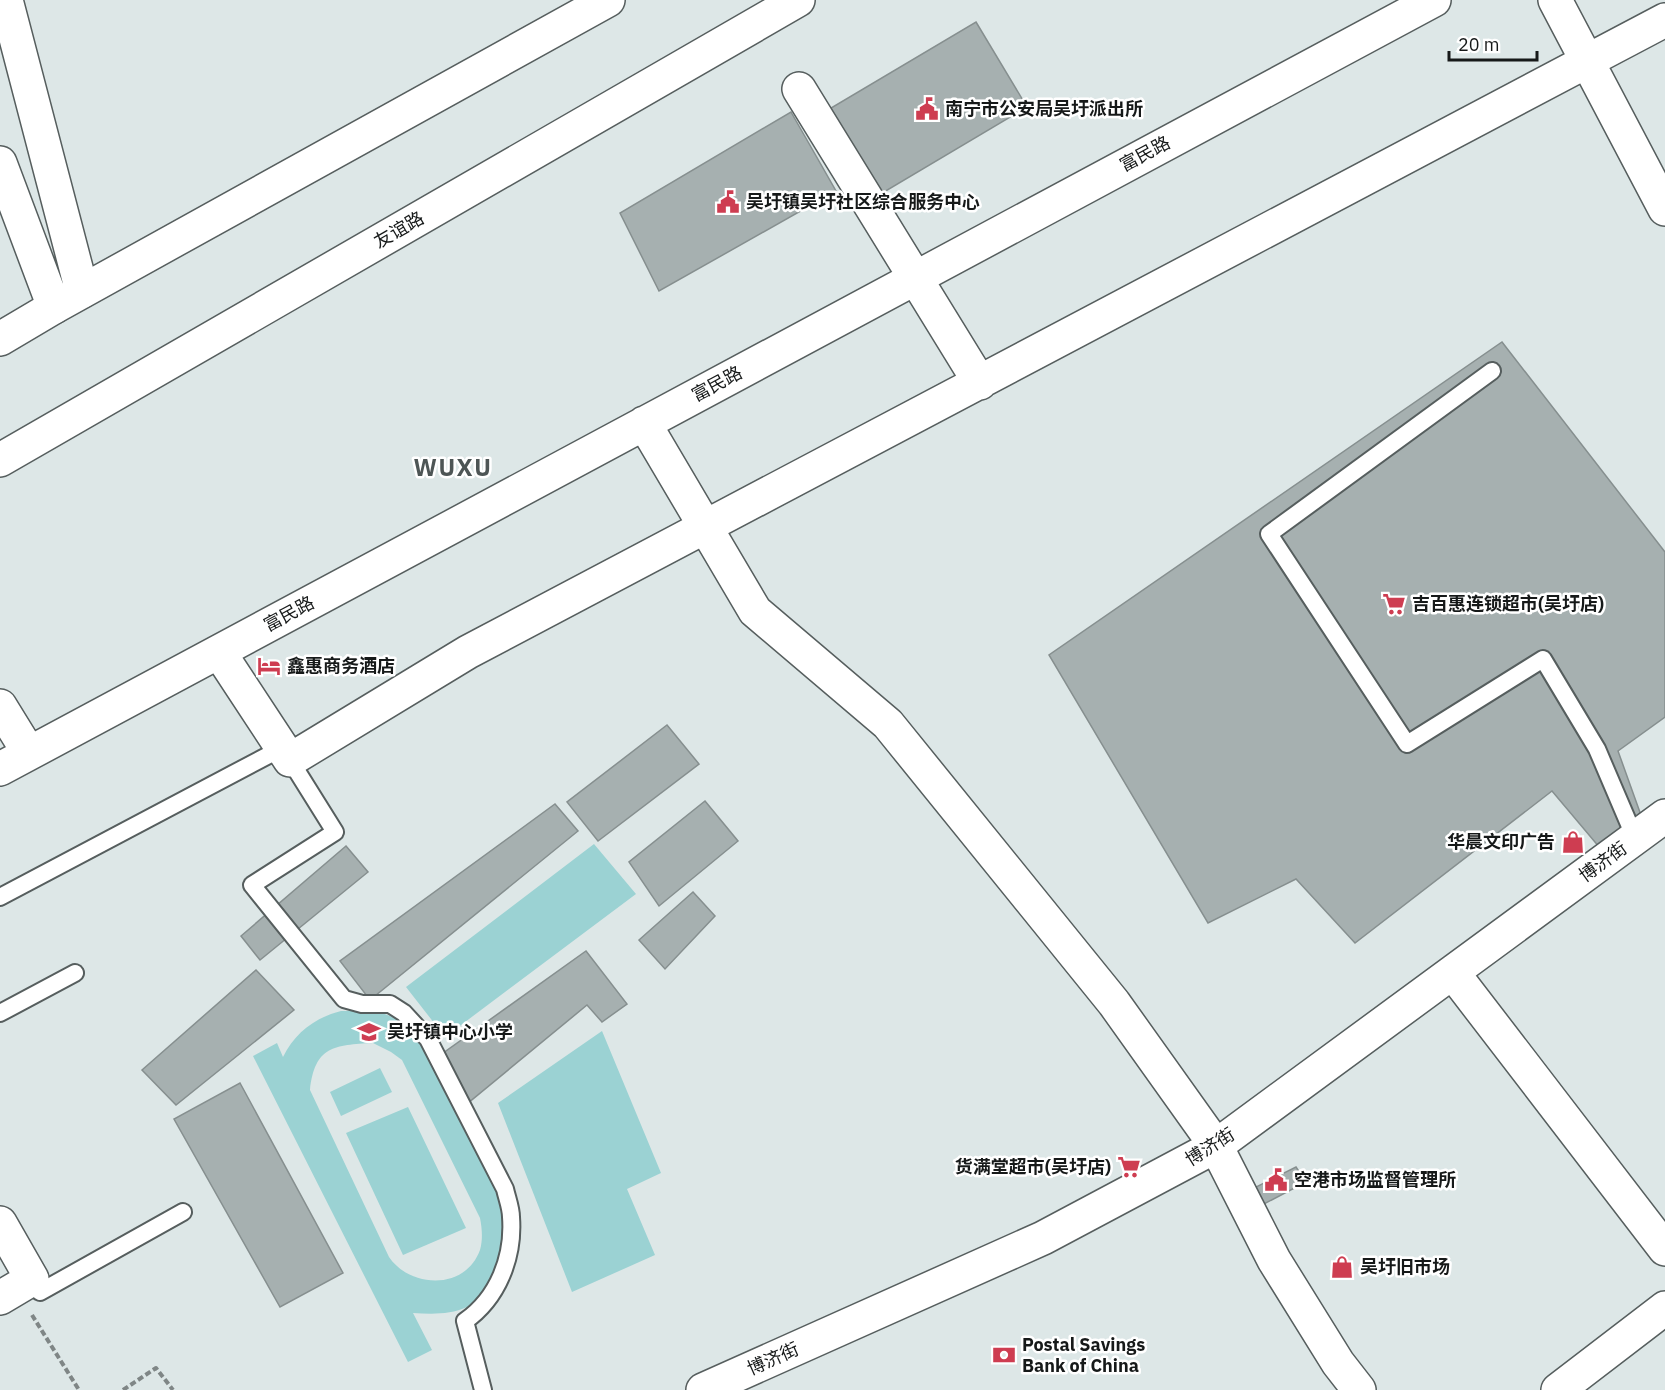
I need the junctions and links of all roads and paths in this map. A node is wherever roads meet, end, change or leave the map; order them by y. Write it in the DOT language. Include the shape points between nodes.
graph roads {
  1 [pos="6,0"];
  2 [pos="608,0"];
  3 [pos="798,0"];
  4 [pos="1434,0"];
  5 [pos="1555,0"];
  6 [pos="1665,20"];
  7 [pos="1587,60"];
  8 [pos="799,89"];
  9 [pos="0,163"];
  10 [pos="1665,209"];
  11 [pos="915,278"];
  12 [pos="82,291"];
  13 [pos="54,307"];
  14 [pos="0,339"];
  15 [pos="1492,371"];
  16 [pos="980,383"];
  17 [pos="644,423"];
  18 [pos="0,460"];
  19 [pos="704,528"];
  20 [pos="219,652"];
  21 [pos="0,706"];
  22 [pos="29,753"];
  23 [pos="286,754"];
  24 [pos="0,769"];
  25 [pos="1665,816"];
  26 [pos="1635,838"];
  27 [pos="0,897"];
  28 [pos="75,973"];
  29 [pos="1453,973"];
  30 [pos="0,1013"];
  31 [pos="1216,1146"];
  32 [pos="183,1212"];
  33 [pos="0,1223"];
  34 [pos="1665,1249"];
  35 [pos="34,1295"];
  36 [pos="0,1299"];
  37 [pos="1665,1308"];
  38 [pos="79,1390"];
  39 [pos="123,1390"];
  40 [pos="173,1390"];
  41 [pos="483,1390"];
  42 [pos="703,1390"];
  43 [pos="1359,1390"];
  44 [pos="1558,1390"];
  1 -- 12 [label="main road"];
  2 -- 12 [label="main road"];
  3 -- 18 [label="main road, 友谊路"];
  4 -- 11 [label="main road, 富民路"];
  5 -- 7 [label="main road"];
  6 -- 7 [label="main road"];
  7 -- 10 [label="main road"];
  7 -- 16 [label="main road"];
  8 -- 11 [label="main road"];
  9 -- 13 [label="main road"];
  11 -- 16 [label="main road"];
  11 -- 17 [label="main road, 富民路"];
  12 -- 13 [label="main road"];
  13 -- 14 [label="main road"];
  15 -- 26 [label="lane" via="1269,534 1407,744 1543,659 1597,749"];
  16 -- 19 [label="main road"];
  17 -- 19 [label="main road"];
  17 -- 20 [label="main road, 富民路"];
  19 -- 23 [label="main road" via="468,652"];
  19 -- 31 [label="main road" via="755,611 888,724 1114,1003"];
  20 -- 22 [label="main road, 富民路"];
  20 -- 23 [label="main road"];
  21 -- 22 [label="main road"];
  22 -- 24 [label="main road, 富民路"];
  23 -- 27 [label="lane"];
  23 -- 41 [label="lane" via="335,832 252,885 344,999 362,1004 390,1004 428,1039 505,1189 512,1216 504,1271 494,1292 465,1321"];
  25 -- 26 [label="main road, 博济街"];
  26 -- 29 [label="main road, 博济街"];
  28 -- 30 [label="lane"];
  29 -- 31 [label="main road, 博济街"];
  29 -- 34 [label="main road"];
  31 -- 42 [label="main road, 博济街" via="1043,1238"];
  31 -- 43 [label="main road" via="1274,1260"];
  32 -- 35 [label="lane"];
  33 -- 35 [label="main road"];
  35 -- 36 [label="main road"];
  35 -- 38 [label="path"];
  37 -- 44 [label="main road"];
  39 -- 40 [label="path" via="156,1368"];
}
